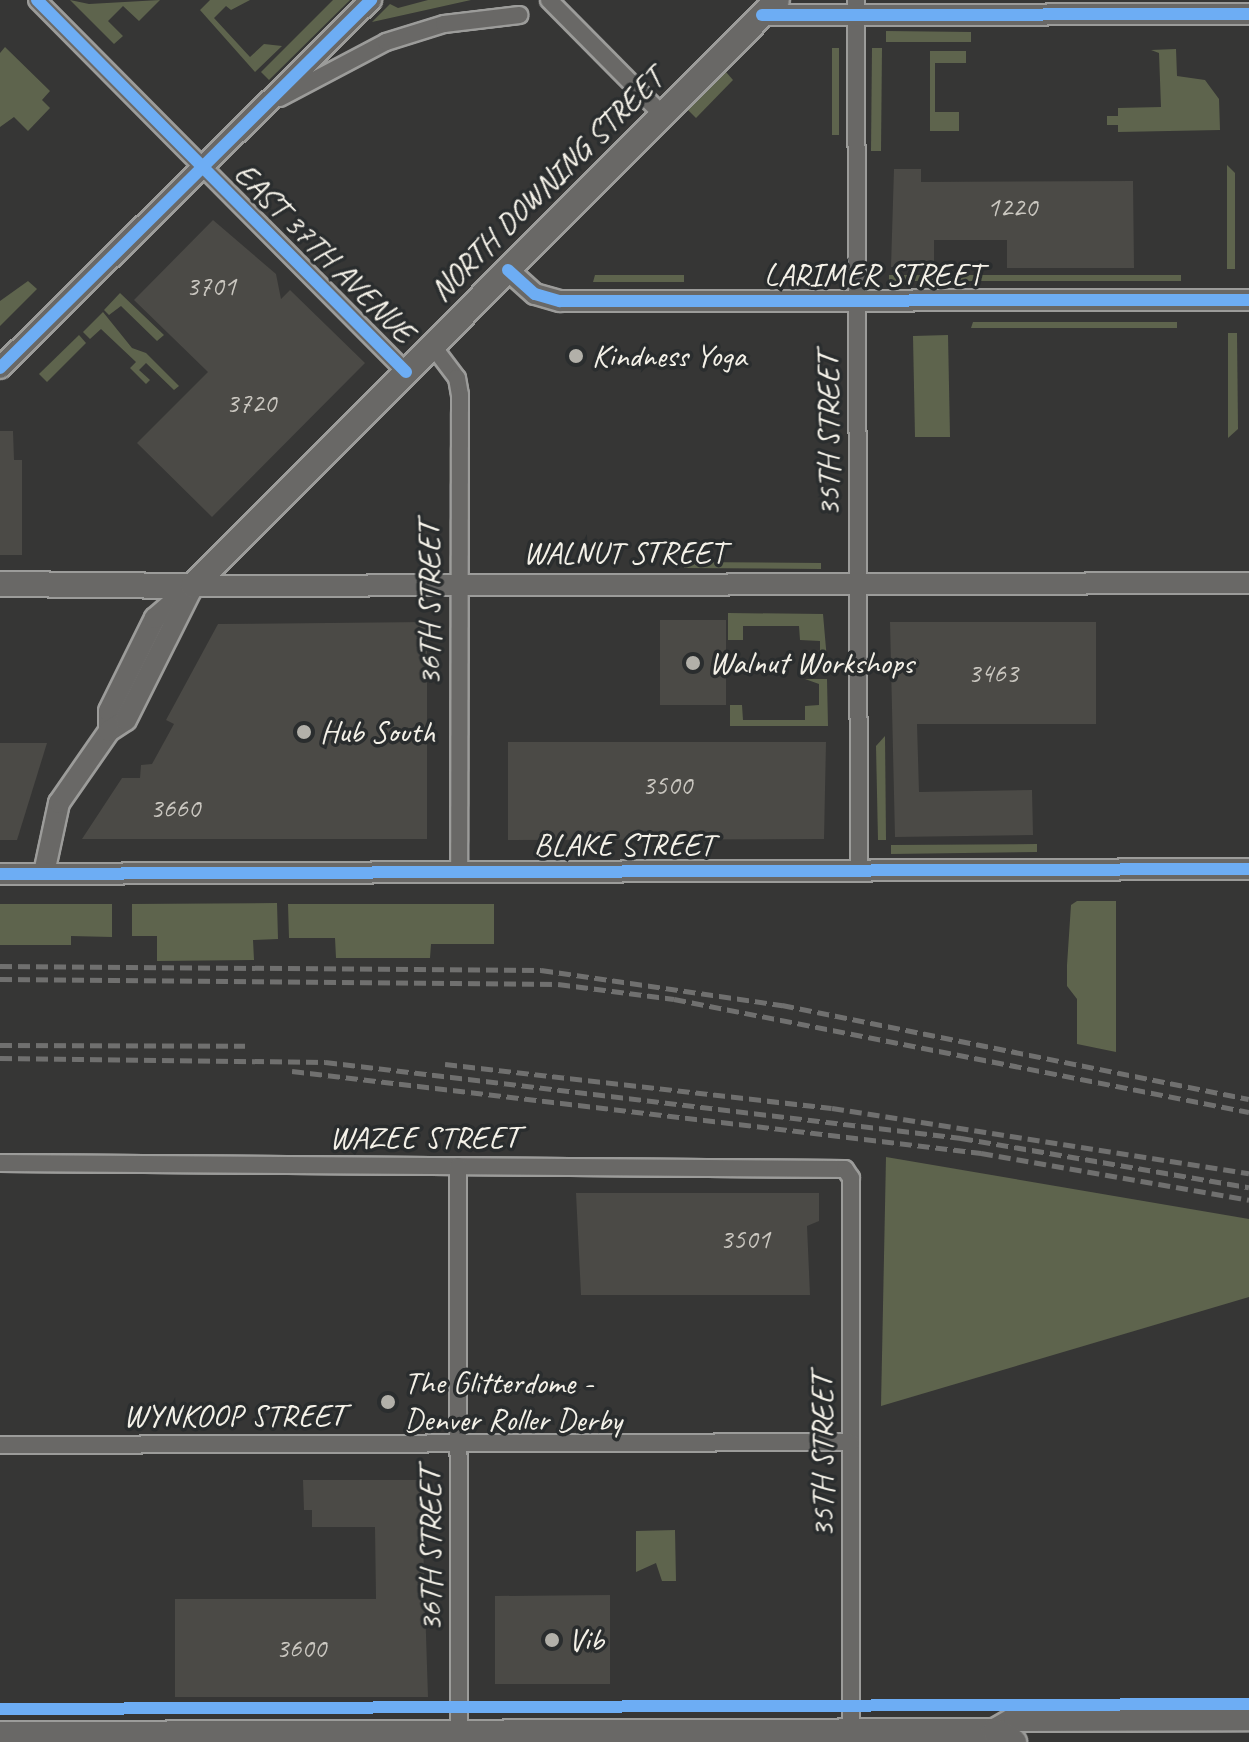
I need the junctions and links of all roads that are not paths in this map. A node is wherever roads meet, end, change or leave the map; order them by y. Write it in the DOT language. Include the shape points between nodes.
graph roads {
  1 [pos="37,0"];
  2 [pos="371,0"];
  3 [pos="549,0"];
  4 [pos="770,7"];
  5 [pos="856,7"];
  6 [pos="1249,14"];
  7 [pos="519,15"];
  8 [pos="261,109"];
  9 [pos="663,115"];
  10 [pos="203,168"];
  11 [pos="508,270"];
  12 [pos="1249,300"];
  13 [pos="857,302"];
  14 [pos="432,345"];
  15 [pos="0,368"];
  16 [pos="406,372"];
  17 [pos="1249,583"];
  18 [pos="0,584"];
  19 [pos="858,584"];
  20 [pos="458,585"];
  21 [pos="193,586"];
  22 [pos="1249,869"];
  23 [pos="859,870"];
  24 [pos="459,872"];
  25 [pos="44,873"];
  26 [pos="0,874"];
  27 [pos="0,1163"];
  28 [pos="458,1166"];
  29 [pos="848,1171"];
  30 [pos="851,1442"];
  31 [pos="459,1443"];
  32 [pos="0,1445"];
  33 [pos="1249,1718"];
  34 [pos="0,1734"];
  35 [pos="459,1736"];
  36 [pos="851,1736"];
  37 [pos="1004,1737"];
  1 -- 10 [label="street, EAST 37TH AVENUE"];
  2 -- 8 [label="street"];
  3 -- 9 [label="street"];
  4 -- 5 [label="street"];
  4 -- 9 [label="main road, NORTH DOWNING STREET"];
  5 -- 6 [label="street"];
  5 -- 13 [label="street, 35TH STREET"];
  7 -- 8 [label="street" via="444,24 386,42"];
  8 -- 10 [label="street"];
  9 -- 11 [label="main road, NORTH DOWNING STREET"];
  10 -- 15 [label="street"];
  10 -- 16 [label="street, EAST 37TH AVENUE"];
  11 -- 13 [label="street, LARIMER STREET" via="535,294 560,301"];
  11 -- 14 [label="main road, NORTH DOWNING STREET"];
  12 -- 13 [label="street, LARIMER STREET"];
  13 -- 19 [label="street, 35TH STREET"];
  14 -- 16 [label="main road, NORTH DOWNING STREET"];
  14 -- 20 [label="street, 36TH STREET" via="457,378 460,395"];
  16 -- 21 [label="main road, NORTH DOWNING STREET"];
  17 -- 19 [label="street, WALNUT STREET"];
  18 -- 21 [label="main road, WALNUT STREET"];
  19 -- 20 [label="street, WALNUT STREET"];
  19 -- 23 [label="street, 35TH STREET"];
  20 -- 21 [label="street, WALNUT STREET"];
  20 -- 24 [label="street, 36TH STREET"];
  21 -- 25 [label="street, NORTH DOWNING STREET" via="126,720 109,731 59,803"];
  22 -- 23 [label="street, BLAKE STREET"];
  23 -- 24 [label="street, BLAKE STREET"];
  24 -- 25 [label="street, BLAKE STREET"];
  25 -- 26 [label="street, BLAKE STREET"];
  27 -- 28 [label="street, WAZEE STREET"];
  28 -- 29 [label="street, WAZEE STREET"];
  28 -- 31 [label="street, 36TH STREET"];
  29 -- 30 [label="street, 35TH STREET"];
  30 -- 31 [label="street, WYNKOOP STREET"];
  30 -- 36 [label="street, 35TH STREET"];
  31 -- 32 [label="street, WYNKOOP STREET"];
  31 -- 35 [label="street, 36TH STREET"];
  33 -- 37 [label="main road" via="1016,1719"];
  34 -- 35 [label="main road"];
  35 -- 36 [label="main road"];
  36 -- 37 [label="main road"];
}
